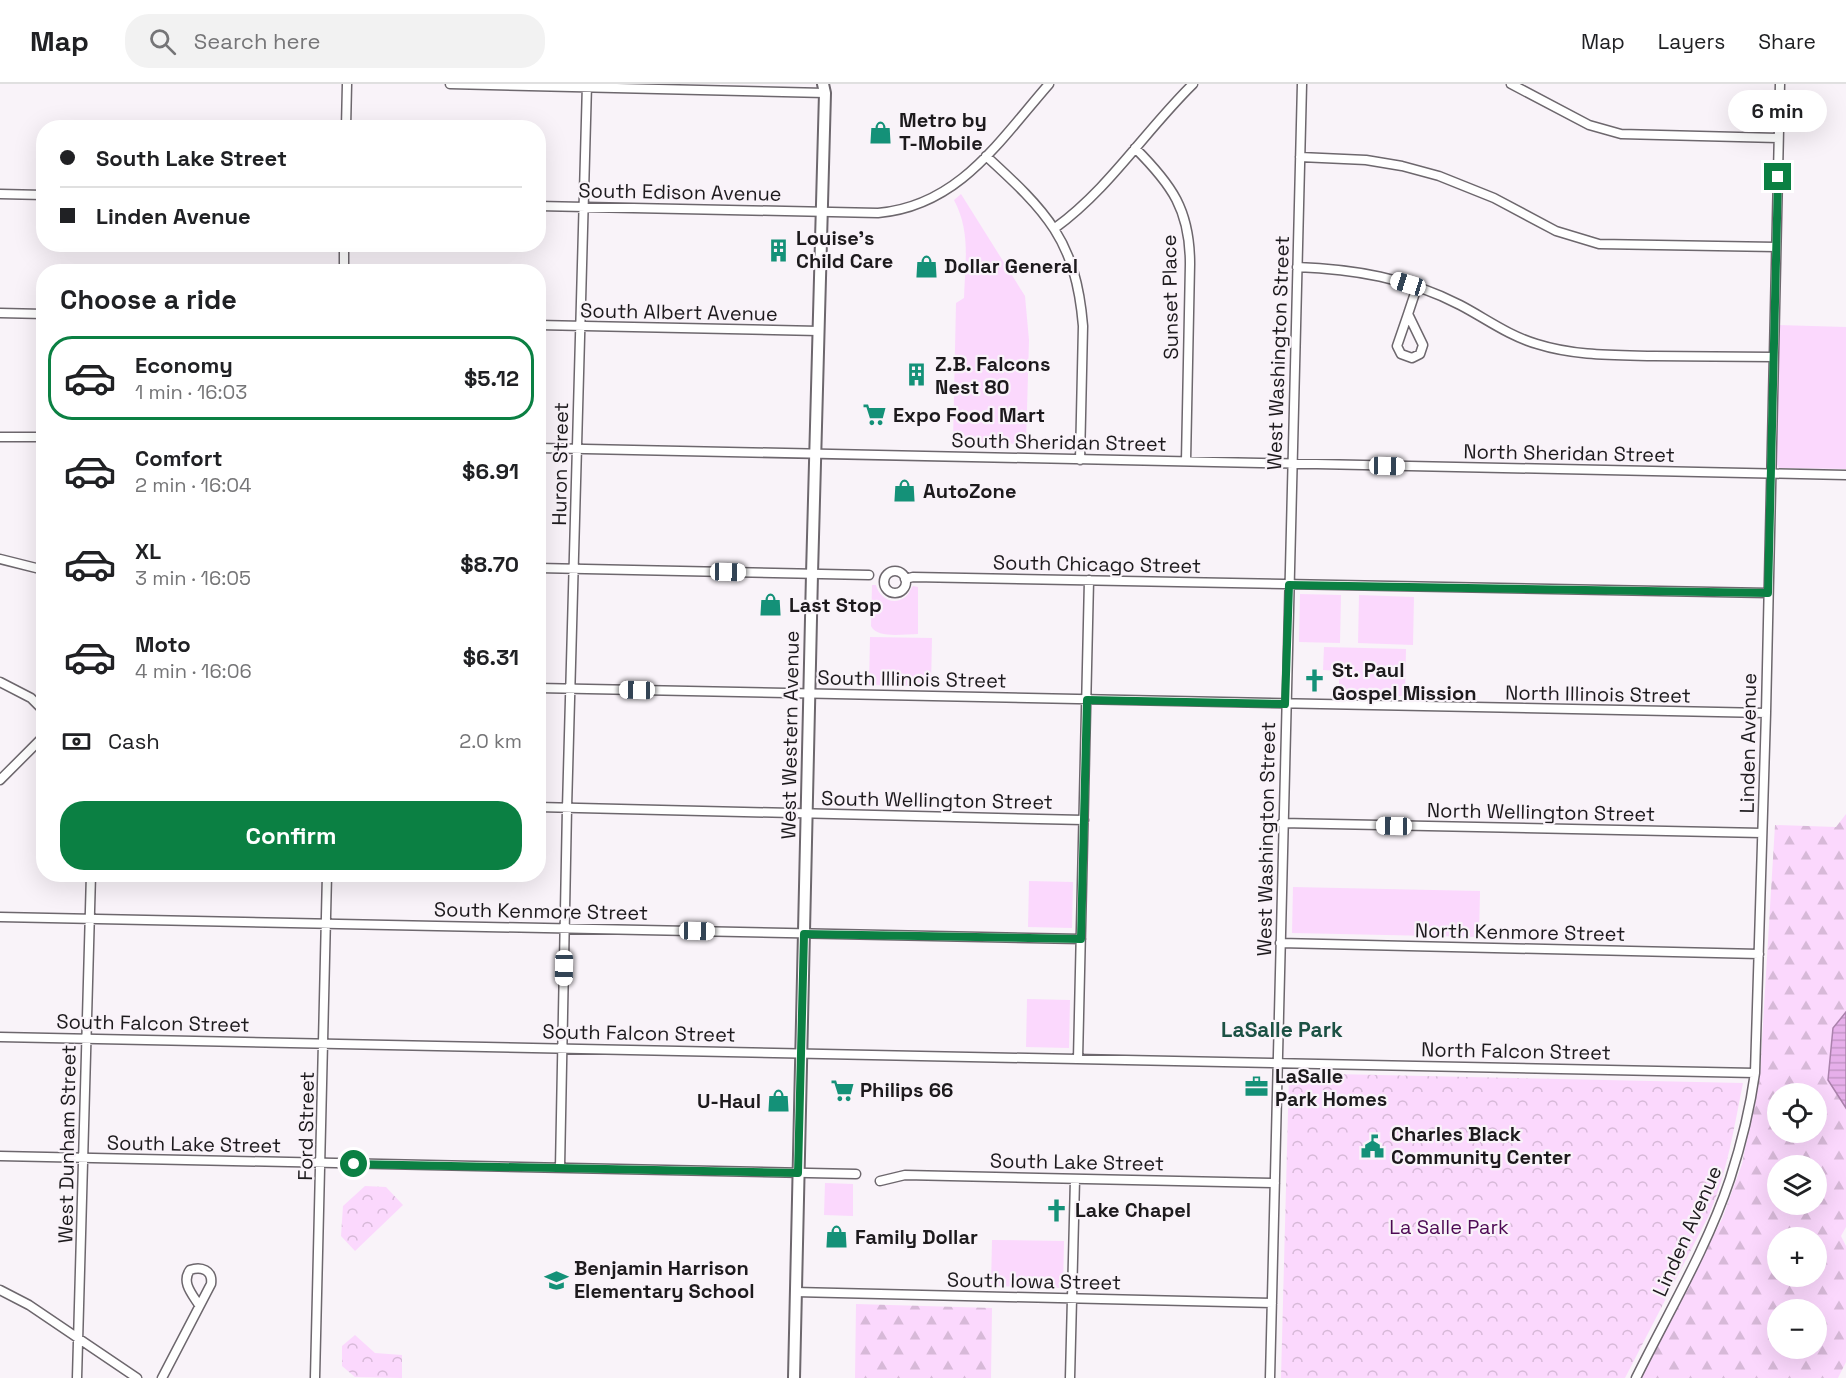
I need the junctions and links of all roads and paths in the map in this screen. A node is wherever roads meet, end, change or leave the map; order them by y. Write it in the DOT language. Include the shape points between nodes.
graph roads {
  1 [pos="347,84"];
  2 [pos="450,84"];
  3 [pos="1049,84"];
  4 [pos="1193,84"];
  5 [pos="1302,84"];
  6 [pos="1511,84"];
  7 [pos="1780,84"];
  8 [pos="587,85"];
  9 [pos="826,87"];
  10 [pos="346,120"];
  11 [pos="1778,138"];
  12 [pos="1135,148"];
  13 [pos="986,156"];
  14 [pos="1300,157"];
  15 [pos="0,194"];
  16 [pos="36,195"];
  17 [pos="546,206"];
  18 [pos="583,207"];
  19 [pos="822,212"];
  20 [pos="1055,228"];
  21 [pos="1776,248"];
  22 [pos="1296,267"];
  23 [pos="1417,287"];
  24 [pos="0,314"];
  25 [pos="36,314"];
  26 [pos="1408,314"];
  27 [pos="546,325"];
  28 [pos="580,326"];
  29 [pos="819,331"];
  30 [pos="1773,357"];
  31 [pos="0,436"];
  32 [pos="36,437"];
  33 [pos="546,447"];
  34 [pos="576,449"];
  35 [pos="816,454"];
  36 [pos="1080,460"];
  37 [pos="1186,461"];
  38 [pos="1291,464"];
  39 [pos="1770,473"];
  40 [pos="1846,475"];
  41 [pos="0,559"];
  42 [pos="36,568"];
  43 [pos="546,568"];
  44 [pos="574,569"];
  45 [pos="812,574"];
  46 [pos="869,575"];
  47 [pos="905,579"];
  48 [pos="1089,580"];
  49 [pos="1289,585"];
  50 [pos="1768,593"];
  51 [pos="0,682"];
  52 [pos="546,688"];
  53 [pos="570,688"];
  54 [pos="809,693"];
  55 [pos="1087,700"];
  56 [pos="36,704"];
  57 [pos="1285,704"];
  58 [pos="1766,714"];
  59 [pos="36,744"];
  60 [pos="0,780"];
  61 [pos="546,807"];
  62 [pos="567,808"];
  63 [pos="806,813"];
  64 [pos="1083,820"];
  65 [pos="1282,823"];
  66 [pos="1762,833"];
  67 [pos="90,882"];
  68 [pos="327,882"];
  69 [pos="0,917"];
  70 [pos="88,919"];
  71 [pos="326,924"];
  72 [pos="565,928"];
  73 [pos="804,934"];
  74 [pos="1081,939"];
  75 [pos="1280,943"];
  76 [pos="1759,954"];
  77 [pos="0,1037"];
  78 [pos="85,1038"];
  79 [pos="324,1043"];
  80 [pos="562,1048"];
  81 [pos="801,1053"];
  82 [pos="1078,1059"];
  83 [pos="1277,1063"];
  84 [pos="1755,1072"];
  85 [pos="0,1156"];
  86 [pos="83,1158"];
  87 [pos="322,1163"];
  88 [pos="560,1168"];
  89 [pos="798,1173"];
  90 [pos="856,1174"];
  91 [pos="1076,1179"];
  92 [pos="880,1181"];
  93 [pos="1275,1183"];
  94 [pos="0,1290"];
  95 [pos="795,1292"];
  96 [pos="1073,1299"];
  97 [pos="1272,1303"];
  98 [pos="199,1305"];
  99 [pos="78,1340"];
  100 [pos="77,1378"];
  101 [pos="137,1378"];
  102 [pos="162,1378"];
  103 [pos="315,1378"];
  104 [pos="794,1378"];
  105 [pos="1070,1378"];
  106 [pos="1270,1378"];
  107 [pos="1636,1378"];
  1 -- 10 [label="street"];
  2 -- 8 [label="street"];
  3 -- 13 [label="street, South Edison Avenue"];
  4 -- 12 [label="street"];
  5 -- 14 [label="street, West Washington Street"];
  6 -- 11 [label="street" via="1589,125 1622,134"];
  7 -- 11 [label="street, Linden Avenue"];
  8 -- 9 [label="street"];
  8 -- 18 [label="street, Huron Street"];
  9 -- 19 [label="main road, West Western Avenue"];
  11 -- 21 [label="street, Linden Avenue"];
  12 -- 20 [label="street" via="1081,207"];
  12 -- 37 [label="street, Sunset Place" via="1172,189 1188,234"];
  13 -- 19 [label="street, South Edison Avenue" via="955,185 912,207 878,213"];
  13 -- 20 [label="street" via="1034,201"];
  14 -- 21 [label="street" via="1366,160 1439,176 1494,198 1556,231 1599,244"];
  14 -- 22 [label="street, West Washington Street"];
  15 -- 16 [label="street"];
  17 -- 18 [label="street, South Edison Avenue"];
  18 -- 19 [label="street, South Edison Avenue"];
  18 -- 28 [label="street, Huron Street"];
  19 -- 29 [label="main road, West Western Avenue"];
  20 -- 36 [label="street" via="1071,261 1082,304"];
  21 -- 30 [label="street, Linden Avenue"];
  22 -- 23 [label="street" via="1364,272"];
  22 -- 38 [label="street, West Washington Street"];
  23 -- 26 [label="street"];
  23 -- 30 [label="street" via="1458,303 1533,344 1567,352"];
  24 -- 25 [label="street"];
  26 -- 26 [label="street" via="1423,345 1420,354 1409,358 1397,346"];
  27 -- 28 [label="street, South Albert Avenue"];
  28 -- 29 [label="street, South Albert Avenue"];
  28 -- 34 [label="street, Huron Street"];
  29 -- 35 [label="main road, West Western Avenue"];
  30 -- 39 [label="street, Linden Avenue"];
  31 -- 32 [label="street"];
  33 -- 34 [label="street, South Sheridan Street"];
  34 -- 35 [label="street, South Sheridan Street"];
  34 -- 44 [label="street, Huron Street"];
  35 -- 36 [label="street, South Sheridan Street"];
  35 -- 45 [label="main road, West Western Avenue"];
  36 -- 37 [label="street, South Sheridan Street"];
  37 -- 38 [label="street, South Sheridan Street"];
  38 -- 39 [label="street, North Sheridan Street"];
  38 -- 49 [label="street, West Washington Street"];
  39 -- 40 [label="street, North Sheridan Street"];
  39 -- 50 [label="street, Linden Avenue"];
  41 -- 42 [label="street"];
  43 -- 44 [label="street"];
  44 -- 45 [label="street"];
  44 -- 53 [label="street, Huron Street"];
  45 -- 46 [label="street"];
  45 -- 54 [label="main road, West Western Avenue"];
  47 -- 48 [label="street, South Chicago Street"];
  48 -- 49 [label="street, South Chicago Street"];
  48 -- 55 [label="street"];
  49 -- 50 [label="street, South Chicago Street"];
  49 -- 57 [label="street, West Washington Street"];
  50 -- 58 [label="street, Linden Avenue"];
  51 -- 56 [label="street"];
  52 -- 53 [label="street, South Illinois Street"];
  53 -- 54 [label="street, South Illinois Street"];
  53 -- 62 [label="street, Huron Street"];
  54 -- 55 [label="street, South Illinois Street"];
  54 -- 63 [label="main road, West Western Avenue"];
  55 -- 57 [label="street, South Illinois Street"];
  55 -- 64 [label="street"];
  57 -- 58 [label="street, North Illinois Street"];
  57 -- 65 [label="street, West Washington Street"];
  58 -- 66 [label="street, Linden Avenue"];
  59 -- 60 [label="street"];
  61 -- 62 [label="street, South Wellington Street"];
  62 -- 63 [label="street, South Wellington Street"];
  62 -- 72 [label="street, Huron Street"];
  63 -- 64 [label="street, South Wellington Street"];
  63 -- 73 [label="main road, West Western Avenue"];
  64 -- 74 [label="street"];
  65 -- 66 [label="street, North Wellington Street"];
  65 -- 75 [label="street, West Washington Street"];
  66 -- 76 [label="street, Linden Avenue"];
  67 -- 70 [label="street, West Dunham Street"];
  68 -- 71 [label="street, Ford Street"];
  69 -- 70 [label="street, South Kenmore Street"];
  70 -- 71 [label="street, South Kenmore Street"];
  70 -- 78 [label="street, West Dunham Street"];
  71 -- 72 [label="street, South Kenmore Street"];
  71 -- 79 [label="street, Ford Street"];
  72 -- 73 [label="street, South Kenmore Street"];
  72 -- 80 [label="street, Huron Street"];
  73 -- 74 [label="street, South Kenmore Street"];
  73 -- 81 [label="main road, West Western Avenue"];
  74 -- 82 [label="street"];
  75 -- 76 [label="street, North Kenmore Street"];
  75 -- 83 [label="street, West Washington Street"];
  76 -- 84 [label="street, Linden Avenue"];
  77 -- 78 [label="street, South Falcon Street"];
  78 -- 79 [label="street, South Falcon Street"];
  78 -- 86 [label="street, West Dunham Street"];
  79 -- 80 [label="street, South Falcon Street"];
  79 -- 87 [label="street, Ford Street"];
  80 -- 81 [label="street, South Falcon Street"];
  80 -- 88 [label="street, Huron Street"];
  81 -- 82 [label="street, South Falcon Street"];
  81 -- 89 [label="main road, West Western Avenue"];
  82 -- 83 [label="street, South Falcon Street"];
  83 -- 84 [label="street, North Falcon Street"];
  83 -- 93 [label="street, West Washington Street"];
  84 -- 107 [label="street, Linden Avenue" via="1737,1156 1722,1201"];
  85 -- 86 [label="street, South Lake Street"];
  86 -- 87 [label="street, South Lake Street"];
  86 -- 99 [label="street, West Dunham Street"];
  87 -- 88 [label="street, South Lake Street"];
  87 -- 103 [label="street, Ford Street"];
  88 -- 89 [label="street, South Lake Street"];
  89 -- 90 [label="street, South Lake Street"];
  89 -- 95 [label="main road, West Western Avenue"];
  91 -- 92 [label="street, South Lake Street" via="905,1175"];
  91 -- 93 [label="street, South Lake Street"];
  91 -- 96 [label="street"];
  93 -- 97 [label="street, West Washington Street"];
  94 -- 99 [label="street" via="29,1305"];
  95 -- 96 [label="street, South Iowa Street"];
  95 -- 104 [label="main road, West Western Avenue"];
  96 -- 97 [label="street, South Iowa Street"];
  96 -- 105 [label="street"];
  97 -- 106 [label="street, West Washington Street"];
  98 -- 102 [label="street"];
  99 -- 100 [label="street, West Dunham Street"];
  99 -- 101 [label="street"];
}
